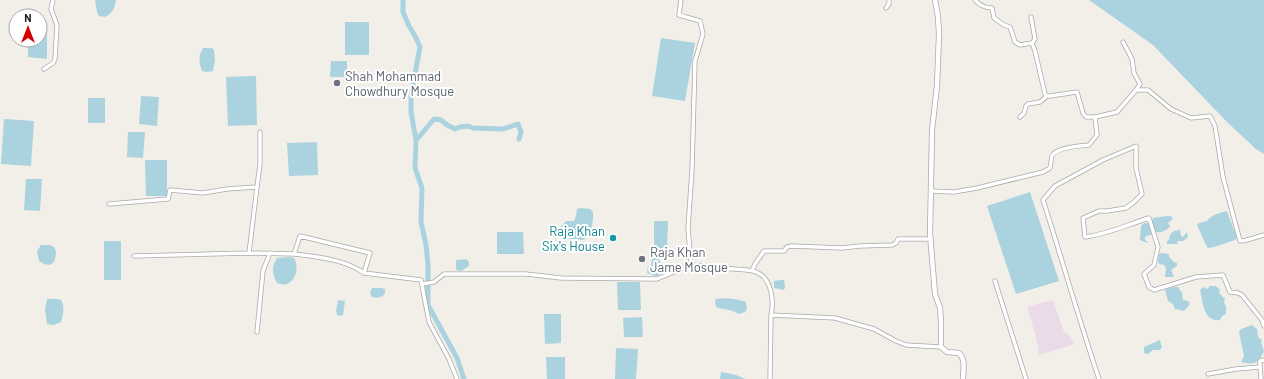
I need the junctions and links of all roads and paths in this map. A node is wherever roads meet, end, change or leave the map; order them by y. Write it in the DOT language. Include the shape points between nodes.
graph roads {
  1 [pos="53,0"];
  2 [pos="681,0"];
  3 [pos="889,0"];
  4 [pos="935,0"];
  5 [pos="975,0"];
  6 [pos="886,8"];
  7 [pos="1032,17"];
  8 [pos="1123,42"];
  9 [pos="1032,43"];
  10 [pos="44,69"];
  11 [pos="1136,90"];
  12 [pos="1047,96"];
  13 [pos="1020,116"];
  14 [pos="1095,117"];
  15 [pos="260,132"];
  16 [pos="258,187"];
  17 [pos="931,191"];
  18 [pos="109,204"];
  19 [pos="1264,235"];
  20 [pos="931,239"];
  21 [pos="249,253"];
  22 [pos="270,253"];
  23 [pos="294,254"];
  24 [pos="134,256"];
  25 [pos="691,265"];
  26 [pos="752,271"];
  27 [pos="364,273"];
  28 [pos="995,281"];
  29 [pos="423,284"];
  30 [pos="770,315"];
  31 [pos="1264,326"];
  32 [pos="257,332"];
  33 [pos="941,347"];
  34 [pos="1264,360"];
  35 [pos="1260,367"];
  36 [pos="1208,374"];
  37 [pos="457,379"];
  38 [pos="770,379"];
  39 [pos="963,379"];
  40 [pos="1026,379"];
  41 [pos="1099,379"];
  42 [pos="1261,379"];
  1 -- 10 [label="street" via="52,9 57,25 55,59"];
  2 -- 25 [label="street" via="679,15 700,21 703,34 695,61 688,228"];
  3 -- 6 [label="street"];
  4 -- 17 [label="street" via="939,34 932,130"];
  5 -- 9 [label="street" via="985,8 992,8 994,18 1010,27 1016,42 1020,45"];
  7 -- 9 [label="street" via="1035,39"];
  8 -- 11 [label="street" via="1140,84"];
  9 -- 12 [label="street"];
  11 -- 14 [label="street" via="1117,112"];
  11 -- 19 [label="street" via="1148,90 1171,108 1191,118 1210,116 1215,126 1223,176 1240,241"];
  12 -- 13 [label="street" via="1040,102 1028,104"];
  12 -- 14 [label="street" via="1076,92 1086,117"];
  14 -- 17 [label="street" via="1097,135 1089,145 1056,151 1052,156 1050,168 1043,172 954,192"];
  15 -- 16 [label="street"];
  16 -- 18 [label="street" via="203,193 170,190 168,199"];
  16 -- 21 [label="street"];
  17 -- 20 [label="street"];
  20 -- 26 [label="street" via="904,238 898,239 892,245 842,248 791,246 784,251 764,251"];
  20 -- 33 [label="street" via="935,294 940,308"];
  21 -- 22 [label="street"];
  21 -- 24 [label="street"];
  22 -- 23 [label="street"];
  22 -- 32 [label="street" via="264,270"];
  23 -- 27 [label="street" via="345,263"];
  23 -- 27 [label="street" via="300,236 370,253"];
  25 -- 26 [label="street"];
  25 -- 29 [label="street" via="657,279 444,274 434,282"];
  26 -- 30 [label="street" via="759,273 769,286 773,308"];
  27 -- 29 [label="street" via="421,280"];
  28 -- 40 [label="street"];
  29 -- 37 [label="street" via="429,322 449,358"];
  30 -- 33 [label="street" via="834,318 874,329 906,345"];
  30 -- 38 [label="street"];
  31 -- 41 [label="street" via="1242,295 1230,292 1223,276 1196,277 1154,290 1149,287 1144,274 1154,265 1158,247 1149,218 1098,236 1085,237 1083,218 1099,211 1126,208 1142,194 1136,168 1136,146 1103,160 1055,186 1043,200"];
  33 -- 39 [label="street" via="947,352 962,355"];
  34 -- 35 [label="street" via="1260,361"];
  35 -- 36 [label="street" via="1236,368"];
  35 -- 42 [label="street"];
}
